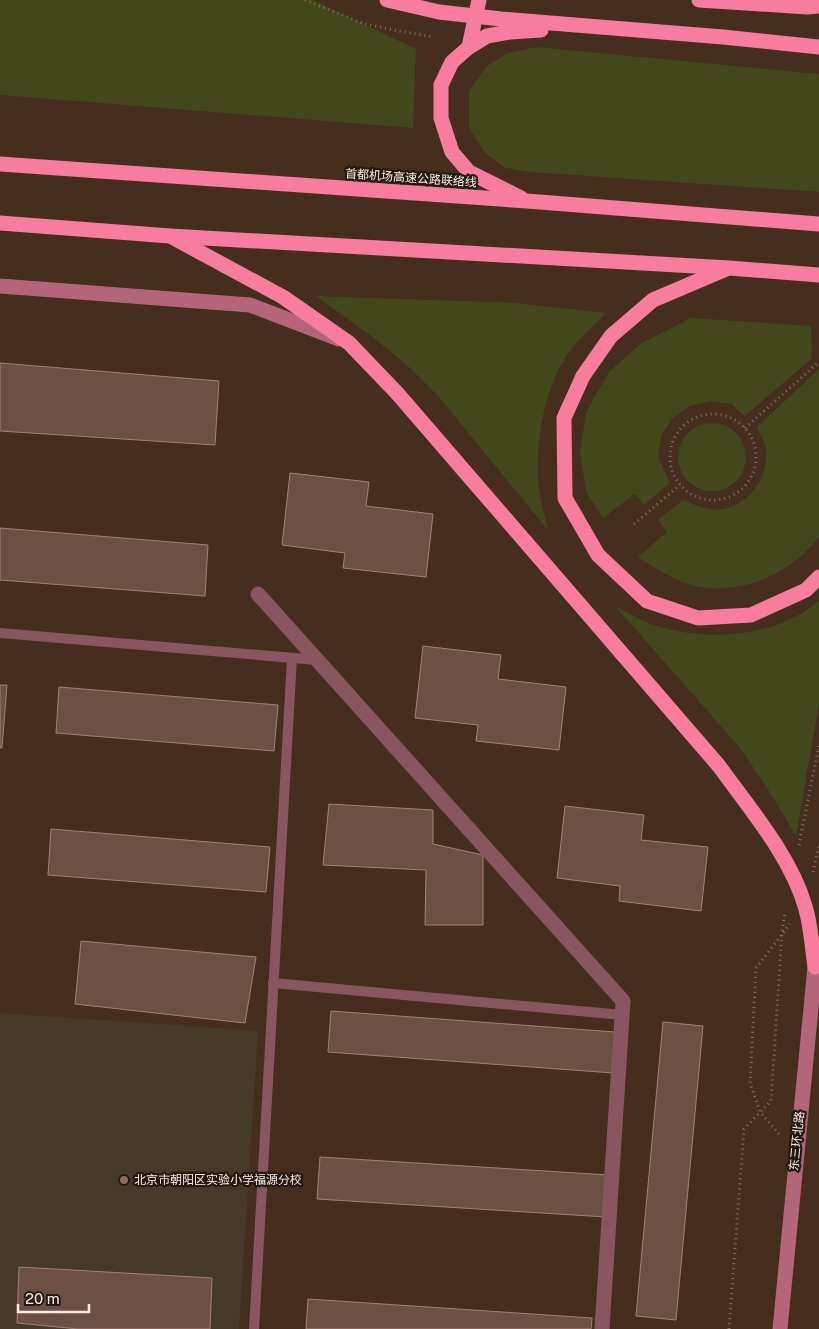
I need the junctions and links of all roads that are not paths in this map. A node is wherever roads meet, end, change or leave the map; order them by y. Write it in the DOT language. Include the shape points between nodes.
graph roads {
  1 [pos="387,0"];
  2 [pos="479,0"];
  3 [pos="699,0"];
  4 [pos="819,6"];
  5 [pos="475,16"];
  6 [pos="593,26"];
  7 [pos="469,47"];
  8 [pos="819,47"];
  9 [pos="0,164"];
  10 [pos="527,201"];
  11 [pos="0,223"];
  12 [pos="819,224"];
  13 [pos="170,236"];
  14 [pos="729,268"];
  15 [pos="819,275"];
  16 [pos="0,286"];
  17 [pos="349,343"];
  18 [pos="819,577"];
  19 [pos="258,594"];
  20 [pos="0,634"];
  21 [pos="292,658"];
  22 [pos="317,660"];
  23 [pos="817,960"];
  24 [pos="273,983"];
  25 [pos="623,1015"];
  26 [pos="254,1329"];
  27 [pos="602,1329"];
  28 [pos="780,1329"];
  1 -- 5 [label="highway" via="439,12"];
  2 -- 5 [label="highway"];
  3 -- 4 [label="highway" via="807,8"];
  5 -- 6 [label="highway"];
  5 -- 7 [label="highway"];
  6 -- 7 [label="highway" via="510,32 487,36"];
  6 -- 8 [label="highway"];
  7 -- 10 [label="highway" via="452,62 441,85 441,118 452,152 470,172"];
  9 -- 10 [label="highway, 首都机场高速公路联络线"];
  10 -- 12 [label="highway, 首都机场高速公路联络线"];
  11 -- 13 [label="highway"];
  13 -- 14 [label="highway"];
  13 -- 17 [label="highway" via="283,297"];
  14 -- 15 [label="highway"];
  14 -- 18 [label="highway" via="654,300 612,336 583,376 564,418 565,498 598,555 647,601 698,618 751,615 806,590"];
  16 -- 17 [label="street" via="250,305"];
  17 -- 23 [label="highway" via="397,393 719,766 791,871 806,907"];
  19 -- 22 [label="street"];
  20 -- 21 [label="lane"];
  21 -- 22 [label="lane"];
  21 -- 24 [label="lane"];
  22 -- 25 [label="street" via="624,1001"];
  23 -- 28 [label="street, 东三环北路"];
  24 -- 25 [label="lane"];
  24 -- 26 [label="lane"];
  25 -- 27 [label="street"];
}
